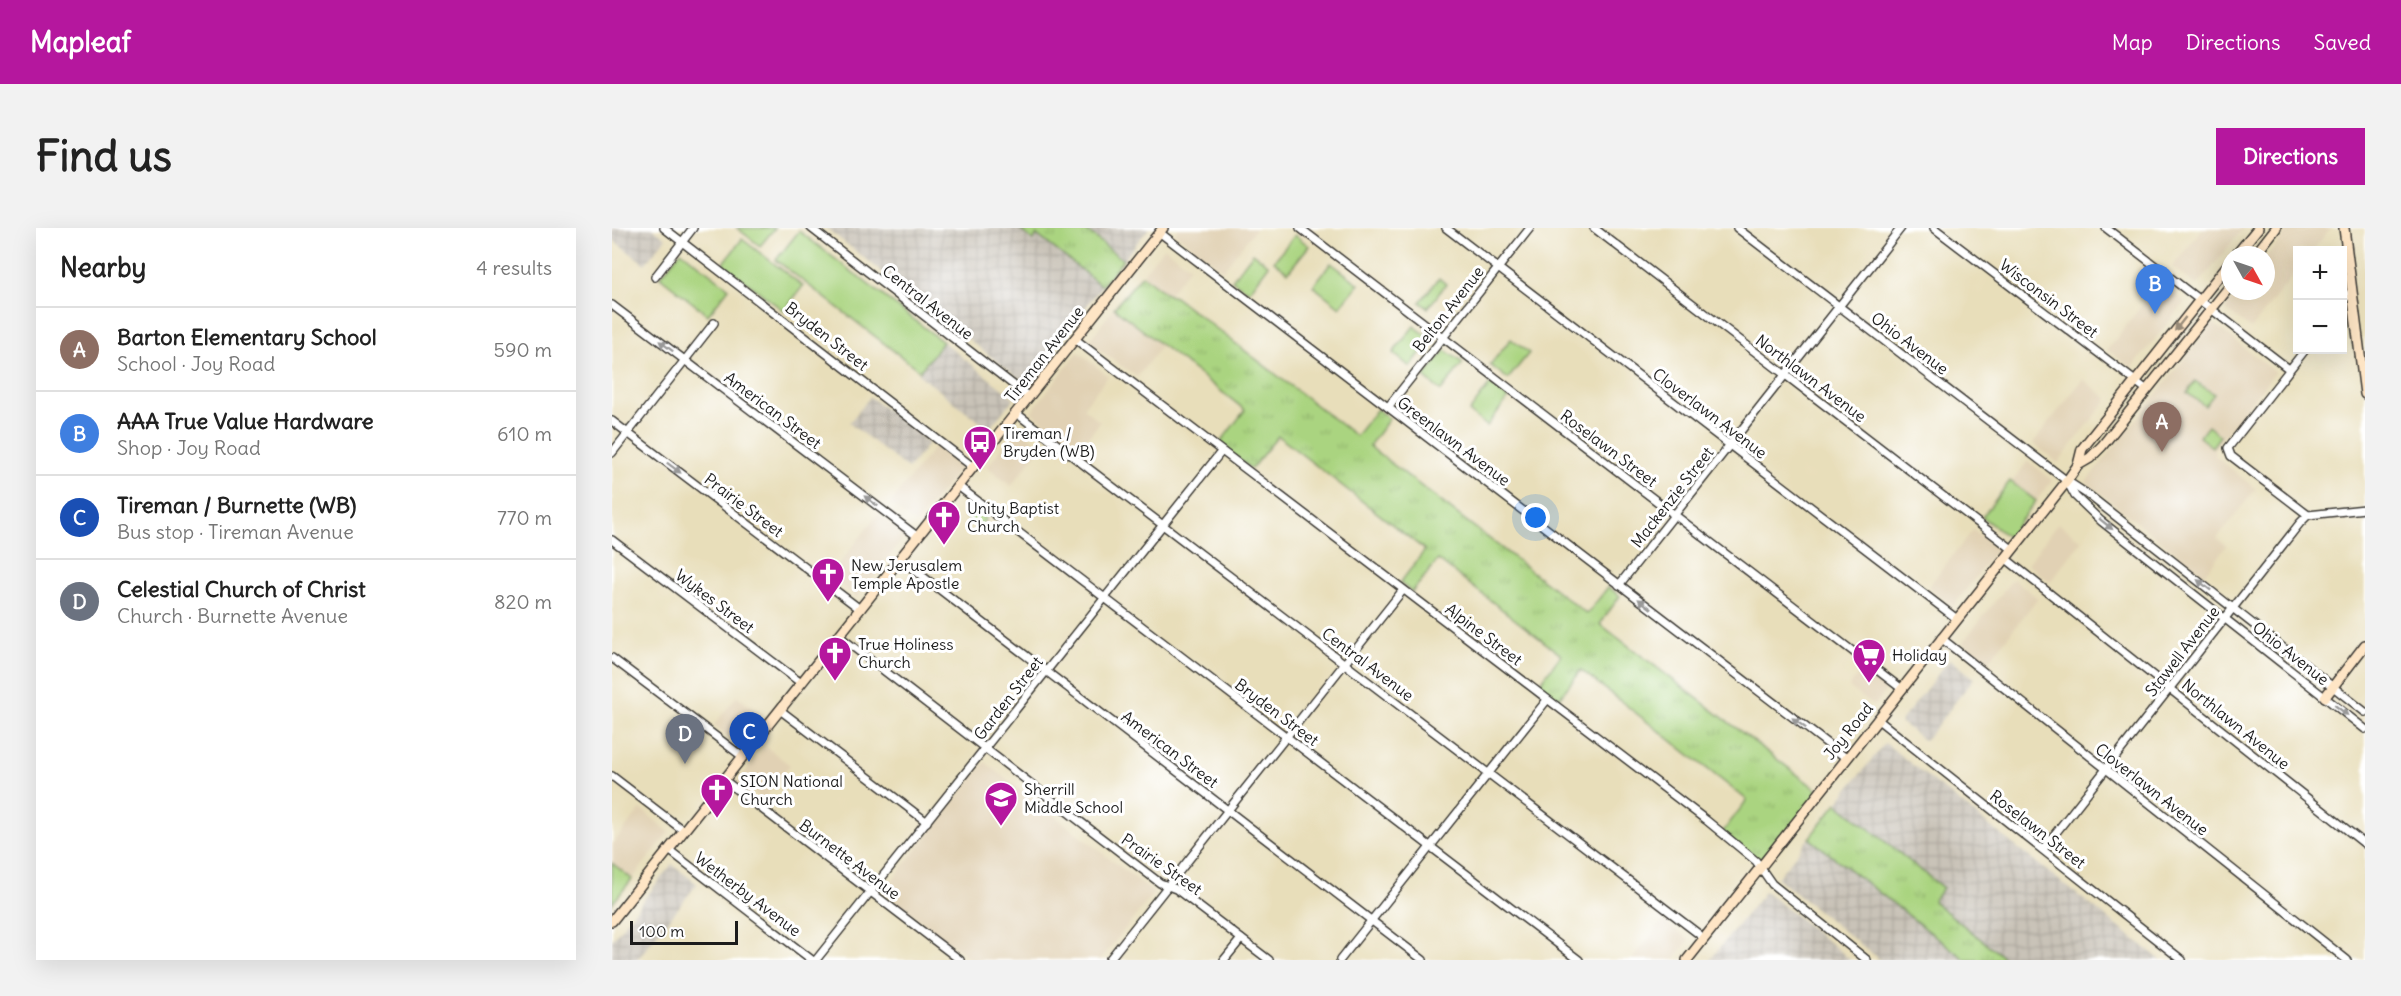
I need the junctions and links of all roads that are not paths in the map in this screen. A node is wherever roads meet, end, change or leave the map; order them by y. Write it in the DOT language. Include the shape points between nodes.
graph roads {
  1 [pos="664,228"];
  2 [pos="693,228"];
  3 [pos="812,228"];
  4 [pos="1300,228"];
  5 [pos="1446,228"];
  6 [pos="1530,228"];
  7 [pos="1594,228"];
  8 [pos="1737,228"];
  9 [pos="1901,228"];
  10 [pos="1934,228"];
  11 [pos="2106,228"];
  12 [pos="2258,228"];
  13 [pos="2276,228"];
  14 [pos="2344,228"];
  15 [pos="1161,230"];
  16 [pos="682,242"];
  17 [pos="2243,246"];
  18 [pos="2262,246"];
  19 [pos="1498,268"];
  20 [pos="2221,273"];
  21 [pos="655,277"];
  22 [pos="2353,289"];
  23 [pos="2221,298"];
  24 [pos="2200,299"];
  25 [pos="2345,300"];
  26 [pos="612,305"];
  27 [pos="1839,306"];
  28 [pos="2212,309"];
  29 [pos="714,323"];
  30 [pos="1443,338"];
  31 [pos="1074,339"];
  32 [pos="2302,354"];
  33 [pos="685,361"];
  34 [pos="2289,369"];
  35 [pos="1785,375"];
  36 [pos="2135,381"];
  37 [pos="2147,390"];
  38 [pos="2365,394"];
  39 [pos="1029,397"];
  40 [pos="1388,407"];
  41 [pos="1016,413"];
  42 [pos="612,421"];
  43 [pos="628,433"];
  44 [pos="1730,445"];
  45 [pos="1221,452"];
  46 [pos="612,453"];
  47 [pos="2078,465"];
  48 [pos="973,467"];
  49 [pos="2067,481"];
  50 [pos="958,486"];
  51 [pos="2365,509"];
  52 [pos="1675,515"];
  53 [pos="2308,515"];
  54 [pos="1163,525"];
  55 [pos="918,537"];
  56 [pos="612,540"];
  57 [pos="2151,543"];
  58 [pos="2012,549"];
  59 [pos="2143,554"];
  60 [pos="2005,558"];
  61 [pos="900,559"];
  62 [pos="1619,585"];
  63 [pos="1403,590"];
  64 [pos="1105,598"];
  65 [pos="2233,608"];
  66 [pos="860,609"];
  67 [pos="2225,618"];
  68 [pos="1957,619"];
  69 [pos="839,636"];
  70 [pos="1941,638"];
  71 [pos="2365,645"];
  72 [pos="612,658"];
  73 [pos="1344,663"];
  74 [pos="1046,672"];
  75 [pos="801,683"];
  76 [pos="2333,687"];
  77 [pos="2169,688"];
  78 [pos="1902,689"];
  79 [pos="2325,697"];
  80 [pos="1547,700"];
  81 [pos="780,710"];
  82 [pos="2365,712"];
  83 [pos="1877,719"];
  84 [pos="2365,729"];
  85 [pos="1286,737"];
  86 [pos="985,749"];
  87 [pos="743,757"];
  88 [pos="1846,758"];
  89 [pos="2105,769"];
  90 [pos="1489,773"];
  91 [pos="612,776"];
  92 [pos="724,780"];
  93 [pos="1228,810"];
  94 [pos="927,822"];
  95 [pos="684,831"];
  96 [pos="2365,844"];
  97 [pos="1430,846"];
  98 [pos="2043,849"];
  99 [pos="669,850"];
  100 [pos="1759,868"];
  101 [pos="1168,886"];
  102 [pos="871,892"];
  103 [pos="1372,920"];
  104 [pos="612,921"];
  105 [pos="1704,938"];
  106 [pos="1241,939"];
  107 [pos="814,960"];
  108 [pos="960,960"];
  109 [pos="1109,960"];
  110 [pos="1224,960"];
  111 [pos="1269,960"];
  112 [pos="1340,960"];
  113 [pos="1423,960"];
  114 [pos="1579,960"];
  115 [pos="1687,960"];
  116 [pos="1867,960"];
  117 [pos="2182,960"];
  118 [pos="2347,960"];
  1 -- 16 [label="street, Bryden Street"];
  2 -- 16 [label="street"];
  3 -- 39 [label="street, Central Avenue"];
  4 -- 30 [label="street, Roselawn Street"];
  5 -- 19 [label="street, Cloverlawn Avenue"];
  6 -- 19 [label="street, Belton Avenue"];
  7 -- 35 [label="street, Northlawn Avenue"];
  8 -- 27 [label="street, Ohio Avenue"];
  9 -- 27 [label="street, Mackenzie Street"];
  10 -- 36 [label="street, Wisconsin Street"];
  11 -- 24 [label="street"];
  12 -- 17 [label="street"];
  13 -- 18 [label="street"];
  14 -- 22 [label="street"];
  15 -- 31 [label="street, Tireman Avenue"];
  15 -- 40 [label="street, Greenlawn Avenue"];
  16 -- 21 [label="street"];
  16 -- 48 [label="street, Bryden Street"];
  19 -- 30 [label="street, Belton Avenue"];
  19 -- 44 [label="street, Cloverlawn Avenue"];
  20 -- 24 [label="street, Joy Road"];
  22 -- 25 [label="street"];
  22 -- 38 [label="street"];
  23 -- 28 [label="street, Joy Road"];
  24 -- 28 [label="street"];
  24 -- 36 [label="street, Joy Road, one-way"];
  33 -- 26 [label="street, American Street, one-way"];
  27 -- 35 [label="street, Mackenzie Street"];
  27 -- 49 [label="street, Ohio Avenue"];
  28 -- 34 [label="street"];
  28 -- 37 [label="street, Joy Road"];
  29 -- 33 [label="street"];
  30 -- 40 [label="street, Belton Avenue"];
  30 -- 52 [label="street, Roselawn Street"];
  31 -- 39 [label="street, Tireman Avenue"];
  31 -- 45 [label="street, Alpine Street"];
  32 -- 34 [label="street"];
  33 -- 43 [label="street"];
  55 -- 33 [label="street, American Street, one-way"];
  34 -- 53 [label="street" via="2230,444 2229,452"];
  35 -- 44 [label="street, Mackenzie Street"];
  35 -- 58 [label="street, Northlawn Avenue"];
  36 -- 37 [label="street, Wisconsin Street"];
  36 -- 47 [label="street, Joy Road" via="2082,449"];
  37 -- 47 [label="street, Joy Road" via="2102,446"];
  39 -- 41 [label="street, Tireman Avenue"];
  40 -- 62 [label="street, Greenlawn Avenue"];
  41 -- 48 [label="street, Tireman Avenue"];
  41 -- 54 [label="street, Central Avenue"];
  42 -- 43 [label="street, Prairie Street"];
  43 -- 46 [label="street"];
  43 -- 66 [label="street, Prairie Street, one-way"];
  44 -- 52 [label="street, Mackenzie Street"];
  44 -- 68 [label="street, Cloverlawn Avenue"];
  45 -- 54 [label="street, Garden Street"];
  45 -- 63 [label="street, Alpine Street"];
  47 -- 49 [label="street, Joy Road"];
  48 -- 50 [label="street, Tireman Avenue"];
  49 -- 57 [label="street, Ohio Avenue"];
  49 -- 58 [label="street, Joy Road"];
  49 -- 59 [label="street, Ohio Avenue, one-way" via="2083,504"];
  50 -- 55 [label="street, Tireman Avenue"];
  50 -- 64 [label="street, Bryden Street"];
  51 -- 53 [label="street"];
  52 -- 62 [label="street, Mackenzie Street"];
  52 -- 78 [label="street, Roselawn Street"];
  53 -- 65 [label="street, Stawell Avenue"];
  54 -- 64 [label="street, Garden Street"];
  54 -- 73 [label="street, Central Avenue"];
  55 -- 61 [label="street, Tireman Avenue"];
  56 -- 75 [label="street, Wykes Street"];
  57 -- 59 [label="street"];
  65 -- 57 [label="street, Ohio Avenue, one-way"];
  58 -- 60 [label="street, Joy Road"];
  59 -- 67 [label="street, Ohio Avenue"];
  60 -- 68 [label="street, Joy Road"];
  60 -- 77 [label="street, Northlawn Avenue"];
  61 -- 66 [label="street, Tireman Avenue"];
  61 -- 74 [label="street, American Street"];
  88 -- 62 [label="street, Greenlawn Avenue, one-way"];
  63 -- 73 [label="street"];
  63 -- 80 [label="street, Alpine Street"];
  64 -- 74 [label="street, Garden Street"];
  64 -- 85 [label="street, Bryden Street"];
  65 -- 67 [label="street, Stawell Avenue"];
  65 -- 76 [label="street, Ohio Avenue"];
  66 -- 69 [label="street, Tireman Avenue"];
  67 -- 77 [label="street, Stawell Avenue"];
  67 -- 79 [label="street, Ohio Avenue"];
  68 -- 70 [label="street, Joy Road"];
  69 -- 75 [label="street, Tireman Avenue"];
  69 -- 86 [label="street, Prairie Street"];
  70 -- 78 [label="street, Joy Road"];
  70 -- 89 [label="street, Cloverlawn Avenue"];
  71 -- 76 [label="street"];
  72 -- 87 [label="street"];
  73 -- 85 [label="street"];
  73 -- 90 [label="street, Central Avenue"];
  74 -- 86 [label="street, Garden Street"];
  74 -- 93 [label="street, American Street"];
  75 -- 81 [label="street, Tireman Avenue"];
  76 -- 79 [label="street"];
  76 -- 82 [label="street, Ohio Avenue"];
  77 -- 89 [label="street, Stawell Avenue"];
  77 -- 96 [label="street, Northlawn Avenue"];
  78 -- 83 [label="street, Joy Road"];
  79 -- 84 [label="street, Ohio Avenue, one-way"];
  80 -- 90 [label="street"];
  80 -- 100 [label="street, Alpine Street" via="1706,820 1756,861"];
  81 -- 87 [label="street, Tireman Avenue"];
  81 -- 94 [label="street"];
  83 -- 88 [label="street, Joy Road"];
  83 -- 98 [label="street, Roselawn Street"];
  85 -- 93 [label="street"];
  85 -- 97 [label="street, Bryden Street"];
  86 -- 94 [label="street, Garden Street"];
  86 -- 101 [label="street, Prairie Street"];
  87 -- 92 [label="street, Tireman Avenue"];
  88 -- 100 [label="street, Joy Road"];
  89 -- 98 [label="street, Stawell Avenue"];
  89 -- 118 [label="street, Cloverlawn Avenue"];
  90 -- 97 [label="street"];
  90 -- 105 [label="street, Central Avenue"];
  91 -- 95 [label="street"];
  92 -- 95 [label="street, Tireman Avenue"];
  92 -- 102 [label="street, Burnette Avenue"];
  93 -- 101 [label="street"];
  93 -- 103 [label="street, American Street"];
  94 -- 102 [label="street, Garden Street"];
  95 -- 99 [label="street, Tireman Avenue"];
  97 -- 103 [label="street"];
  97 -- 114 [label="street, Bryden Street"];
  98 -- 117 [label="street, Roselawn Street"];
  99 -- 104 [label="street, Tireman Avenue"];
  99 -- 107 [label="street, Wetherby Avenue"];
  100 -- 105 [label="street, Joy Road"];
  100 -- 116 [label="street, Alpine Street" via="1772,884"];
  101 -- 106 [label="street, Prairie Street"];
  101 -- 109 [label="street"];
  102 -- 107 [label="street, Garden Street"];
  102 -- 108 [label="street, Burnette Avenue"];
  103 -- 112 [label="street"];
  103 -- 113 [label="street, American Street"];
  105 -- 115 [label="street, Joy Road"];
  106 -- 110 [label="street"];
  106 -- 111 [label="street, Prairie Street"];
}
